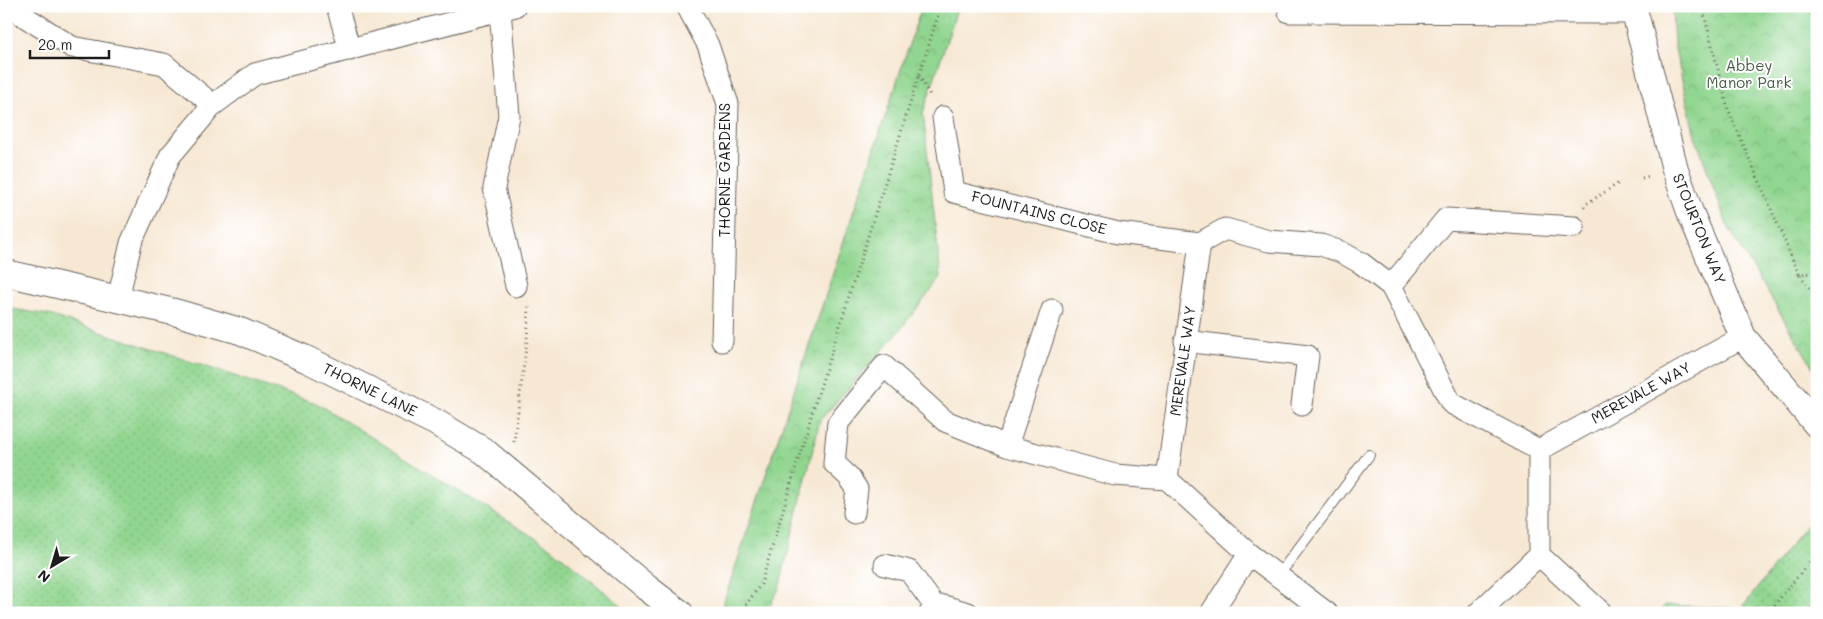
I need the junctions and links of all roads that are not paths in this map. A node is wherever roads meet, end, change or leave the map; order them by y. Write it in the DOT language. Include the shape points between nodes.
graph roads {
  1 [pos="16,6"];
  2 [pos="337,6"];
  3 [pos="687,6"];
  4 [pos="1290,6"];
  5 [pos="507,8"];
  6 [pos="1635,10"];
  7 [pos="350,50"];
  8 [pos="213,105"];
  9 [pos="943,117"];
  10 [pos="1574,227"];
  11 [pos="1200,243"];
  12 [pos="6,273"];
  13 [pos="516,286"];
  14 [pos="1392,286"];
  15 [pos="118,299"];
  16 [pos="1052,310"];
  17 [pos="1743,337"];
  18 [pos="1185,340"];
  19 [pos="722,341"];
  20 [pos="1302,405"];
  21 [pos="1817,425"];
  22 [pos="1007,446"];
  23 [pos="1540,450"];
  24 [pos="1369,455"];
  25 [pos="1167,479"];
  26 [pos="854,513"];
  27 [pos="1249,554"];
  28 [pos="1539,555"];
  29 [pos="885,565"];
  30 [pos="1278,576"];
  31 [pos="934,611"];
  32 [pos="680,613"];
  33 [pos="968,613"];
  34 [pos="1211,613"];
  35 [pos="1327,613"];
  36 [pos="1478,613"];
  37 [pos="1602,613"];
  1 -- 8 [label="street" via="19,14 72,47 164,64"];
  2 -- 7 [label="street"];
  3 -- 19 [label="street, THORNE GARDENS" via="708,45 728,104"];
  4 -- 6 [label="street" via="1290,12"];
  5 -- 7 [label="street"];
  5 -- 13 [label="street" via="509,116 494,188"];
  6 -- 17 [label="street, STOURTON WAY" via="1675,169"];
  7 -- 8 [label="street" via="255,74"];
  8 -- 15 [label="street" via="170,156 131,242"];
  9 -- 11 [label="street, FOUNTAINS CLOSE" via="954,192 1118,233"];
  10 -- 14 [label="street" via="1446,219"];
  11 -- 14 [label="street" via="1225,228 1269,241 1321,245 1348,256"];
  11 -- 18 [label="street, MEREVALE WAY"];
  12 -- 15 [label="street, THORNE LANE"];
  14 -- 23 [label="street" via="1451,403"];
  15 -- 32 [label="street, THORNE LANE" via="240,331 306,359 435,422 484,451"];
  16 -- 22 [label="street"];
  17 -- 21 [label="street, STOURTON WAY"];
  17 -- 23 [label="street, MEREVALE WAY"];
  18 -- 20 [label="street" via="1308,356"];
  18 -- 25 [label="street, MEREVALE WAY"];
  22 -- 25 [label="street" via="1115,475"];
  22 -- 26 [label="street" via="945,421 884,366 838,423 834,463 857,489"];
  23 -- 28 [label="street"];
  24 -- 30 [label="lane"];
  25 -- 27 [label="street"];
  27 -- 30 [label="street"];
  27 -- 34 [label="street"];
  28 -- 36 [label="street"];
  28 -- 37 [label="street"];
  29 -- 31 [label="street" via="909,571"];
  30 -- 35 [label="street"];
  31 -- 33 [label="street" via="944,606"];
}
